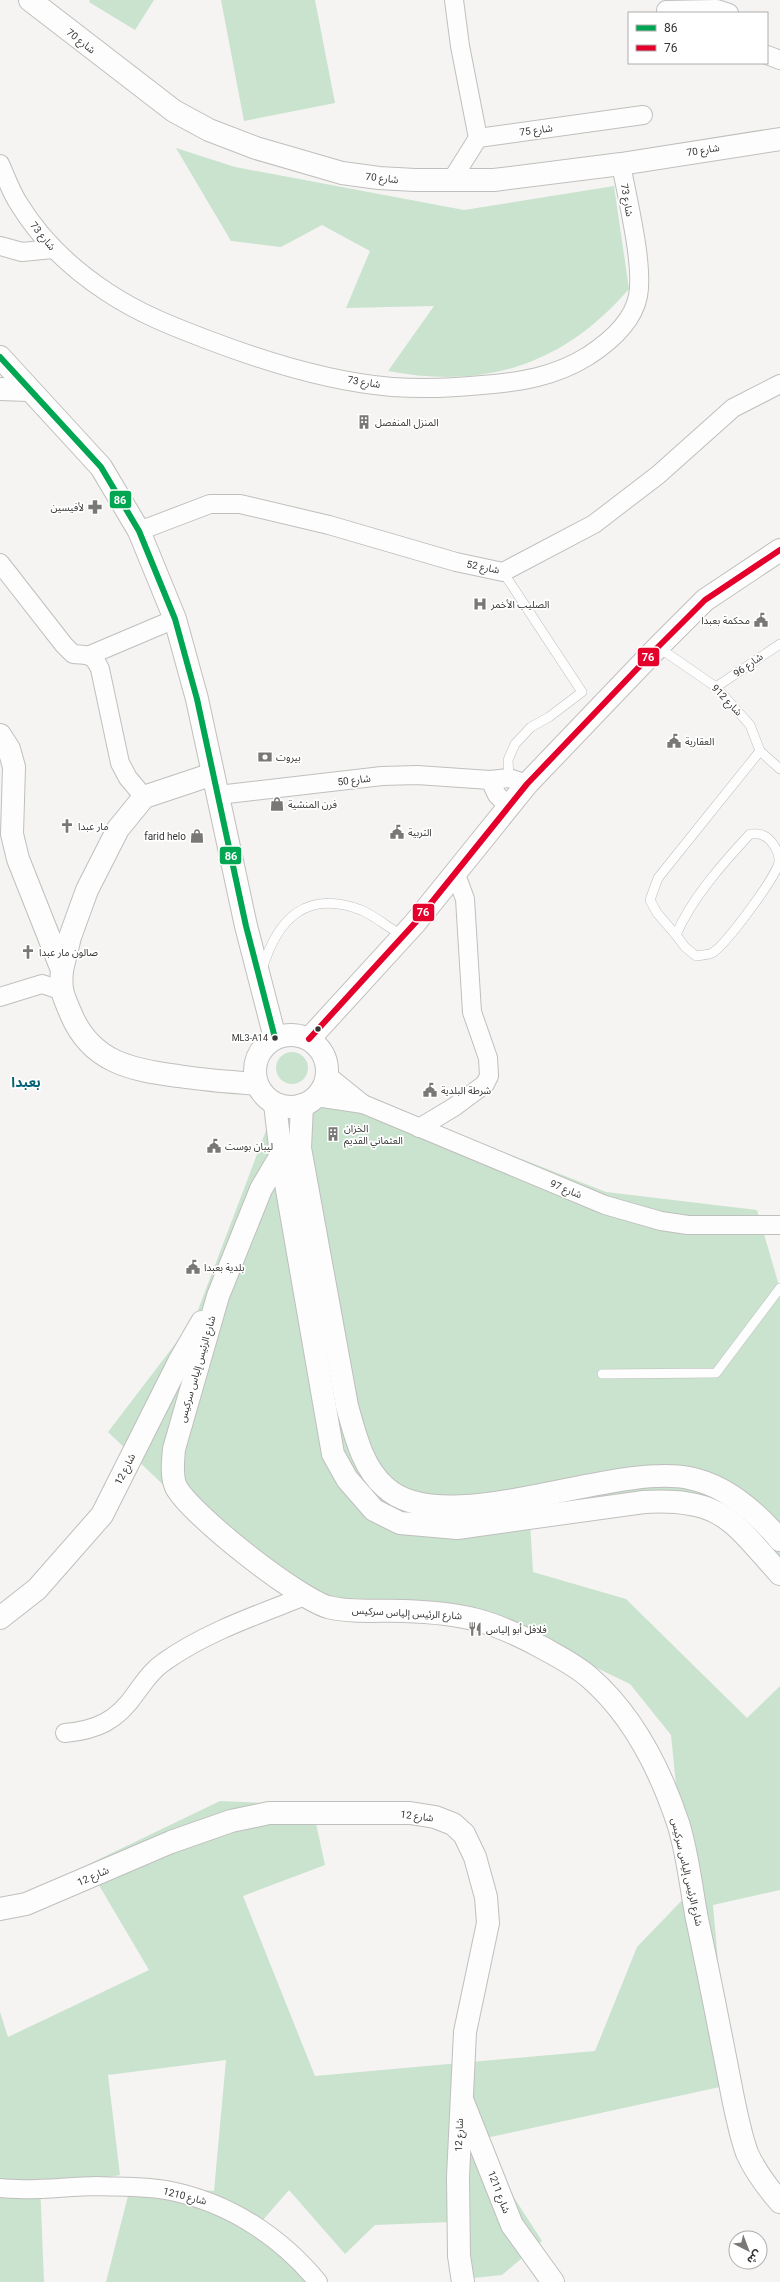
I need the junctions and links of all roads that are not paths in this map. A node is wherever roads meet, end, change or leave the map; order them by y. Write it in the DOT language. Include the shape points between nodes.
graph roads {
  1 [pos="30,0"];
  2 [pos="454,0"];
  3 [pos="666,10"];
  4 [pos="726,12"];
  5 [pos="768,55"];
  6 [pos="780,60"];
  7 [pos="643,115"];
  8 [pos="478,138"];
  9 [pos="780,139"];
  10 [pos="0,164"];
  11 [pos="621,164"];
  12 [pos="451,181"];
  13 [pos="0,246"];
  14 [pos="53,250"];
  15 [pos="0,357"];
  16 [pos="780,384"];
  17 [pos="0,389"];
  18 [pos="28,390"];
  19 [pos="139,531"];
  20 [pos="780,550"];
  21 [pos="0,563"];
  22 [pos="503,572"];
  23 [pos="175,619"];
  24 [pos="780,644"];
  25 [pos="658,647"];
  26 [pos="90,655"];
  27 [pos="716,687"];
  28 [pos="0,735"];
  29 [pos="760,751"];
  30 [pos="780,769"];
  31 [pos="490,780"];
  32 [pos="518,781"];
  33 [pos="216,785"];
  34 [pos="144,797"];
  35 [pos="508,806"];
  36 [pos="455,872"];
  37 [pos="676,935"];
  38 [pos="403,936"];
  39 [pos="260,979"];
  40 [pos="61,980"];
  41 [pos="0,997"];
  42 [pos="275,1038"];
  43 [pos="309,1039"];
  44 [pos="327,1075"];
  45 [pos="257,1084"];
  46 [pos="309,1101"];
  47 [pos="275,1104"];
  48 [pos="364,1104"];
  49 [pos="419,1128"];
  50 [pos="291,1152"];
  51 [pos="780,1225"];
  52 [pos="780,1288"];
  53 [pos="218,1296"];
  54 [pos="602,1374"];
  55 [pos="780,1540"];
  56 [pos="780,1574"];
  57 [pos="305,1596"];
  58 [pos="0,1618"];
  59 [pos="65,1733"];
  60 [pos="0,1909"];
  61 [pos="460,2094"];
  62 [pos="0,2188"];
  63 [pos="780,2202"];
  64 [pos="318,2282"];
  65 [pos="463,2282"];
  66 [pos="553,2282"];
  1 -- 12 [label="main road, شارع 70" via="154,97 209,130 269,152 342,172 379,178"];
  2 -- 8 [label="street"];
  3 -- 4 [label="street" via="718,9"];
  5 -- 6 [label="street"];
  7 -- 8 [label="street, شارع 75"];
  8 -- 12 [label="street"];
  9 -- 11 [label="main road, شارع 70"];
  10 -- 14 [label="street, شارع 73" via="18,203"];
  11 -- 12 [label="main road, شارع 70" via="494,180"];
  11 -- 14 [label="street, شارع 73" via="639,267 638,297 630,316 606,345 575,364 524,382 460,387 393,387 336,378 263,360 155,320 106,291"];
  13 -- 14 [label="street" via="22,252"];
  15 -- 18 [label="main road"];
  16 -- 22 [label="street, شارع 52" via="733,408 658,475 594,524"];
  17 -- 18 [label="main road"];
  18 -- 19 [label="main road" via="101,467"];
  19 -- 22 [label="street, شارع 52" via="210,504 240,504"];
  19 -- 23 [label="main road"];
  20 -- 25 [label="main road" via="705,600"];
  21 -- 26 [label="street" via="64,645 73,654"];
  22 -- 32 [label="lane" via="582,692 531,727 515,744 508,760"];
  23 -- 26 [label="street"];
  23 -- 33 [label="main road" via="197,699"];
  24 -- 27 [label="lane, شارع 96"];
  25 -- 27 [label="lane, شارع 912"];
  25 -- 32 [label="main road"];
  26 -- 34 [label="street" via="100,669 120,763 128,778"];
  27 -- 29 [label="lane, شارع 912" via="750,725"];
  28 -- 40 [label="main road" via="9,749 14,767 12,834 18,859"];
  29 -- 30 [label="lane, شارع 912"];
  29 -- 37 [label="lane" via="658,878 650,900 657,913"];
  31 -- 32 [label="street, شارع 50"];
  31 -- 33 [label="street, شارع 50" via="417,775"];
  31 -- 35 [label="street" via="497,795"];
  32 -- 35 [label="main road"];
  33 -- 34 [label="main road, شارع 50"];
  33 -- 39 [label="main road"];
  34 -- 40 [label="main road" via="118,829 86,890 70,937"];
  35 -- 36 [label="main road"];
  36 -- 38 [label="main road"];
  36 -- 49 [label="street" via="465,899 472,1012 486,1051 490,1071 485,1084 477,1091"];
  37 -- 37 [label="lane" via="682,920 722,865 750,834 762,835 772,843 780,862 754,906 711,954 696,956"];
  38 -- 39 [label="lane" via="361,910 326,902 304,907 290,919 274,940"];
  38 -- 43 [label="main road"];
  39 -- 42 [label="main road"];
  40 -- 41 [label="street"];
  40 -- 45 [label="main road" via="81,1034 101,1054 111,1060 143,1072"];
  42 -- 43 [label="main road" via="286,1034 298,1034"];
  42 -- 45 [label="main road" via="259,1052 255,1073"];
  43 -- 44 [label="main road" via="323,1053 327,1062"];
  44 -- 46 [label="main road" via="326,1082"];
  44 -- 48 [label="street, شارع 97"];
  45 -- 47 [label="main road"];
  46 -- 47 [label="main road" via="293,1107"];
  46 -- 48 [label="street, شارع 97"];
  46 -- 50 [label="main road"];
  47 -- 50 [label="main road"];
  48 -- 49 [label="street, شارع 97"];
  49 -- 51 [label="street, شارع 97" via="605,1205 662,1221 716,1227"];
  50 -- 53 [label="main road, شارع الرئيس إلياس سركيس" via="261,1189"];
  50 -- 55 [label="main road" via="347,1406 357,1442 375,1476 384,1487 410,1502 452,1508 646,1477 689,1478 720,1490 750,1508"];
  50 -- 56 [label="main road" via="333,1454 347,1479 374,1510 400,1523 457,1528 673,1500 707,1507 721,1513 733,1522"];
  52 -- 54 [label="lane" via="716,1373"];
  53 -- 57 [label="main road, شارع الرئيس إلياس سركيس" via="174,1449 173,1474 176,1486 188,1503 220,1532"];
  53 -- 58 [label="main road, شارع 12" via="180,1360 102,1515 37,1589"];
  57 -- 59 [label="street" via="202,1639 164,1662 146,1678 112,1719 88,1731"];
  57 -- 63 [label="main road, شارع الرئيس إلياس سركيس" via="327,1607 416,1611 471,1617 512,1631 567,1661 588,1676 632,1724 656,1768 678,1824 734,2100 747,2152 763,2182"];
  60 -- 61 [label="main road, شارع 12" via="26,1904 171,1842 231,1821 269,1813 376,1812 435,1817 453,1824 464,1834 475,1857 486,1897 488,1923 465,2032"];
  61 -- 65 [label="main road, شارع 12" via="459,2256"];
  61 -- 66 [label="main road, شارع 1211" via="512,2225"];
  62 -- 64 [label="street, شارع 1210" via="98,2186 169,2190 215,2204 249,2221 292,2253"];
}
